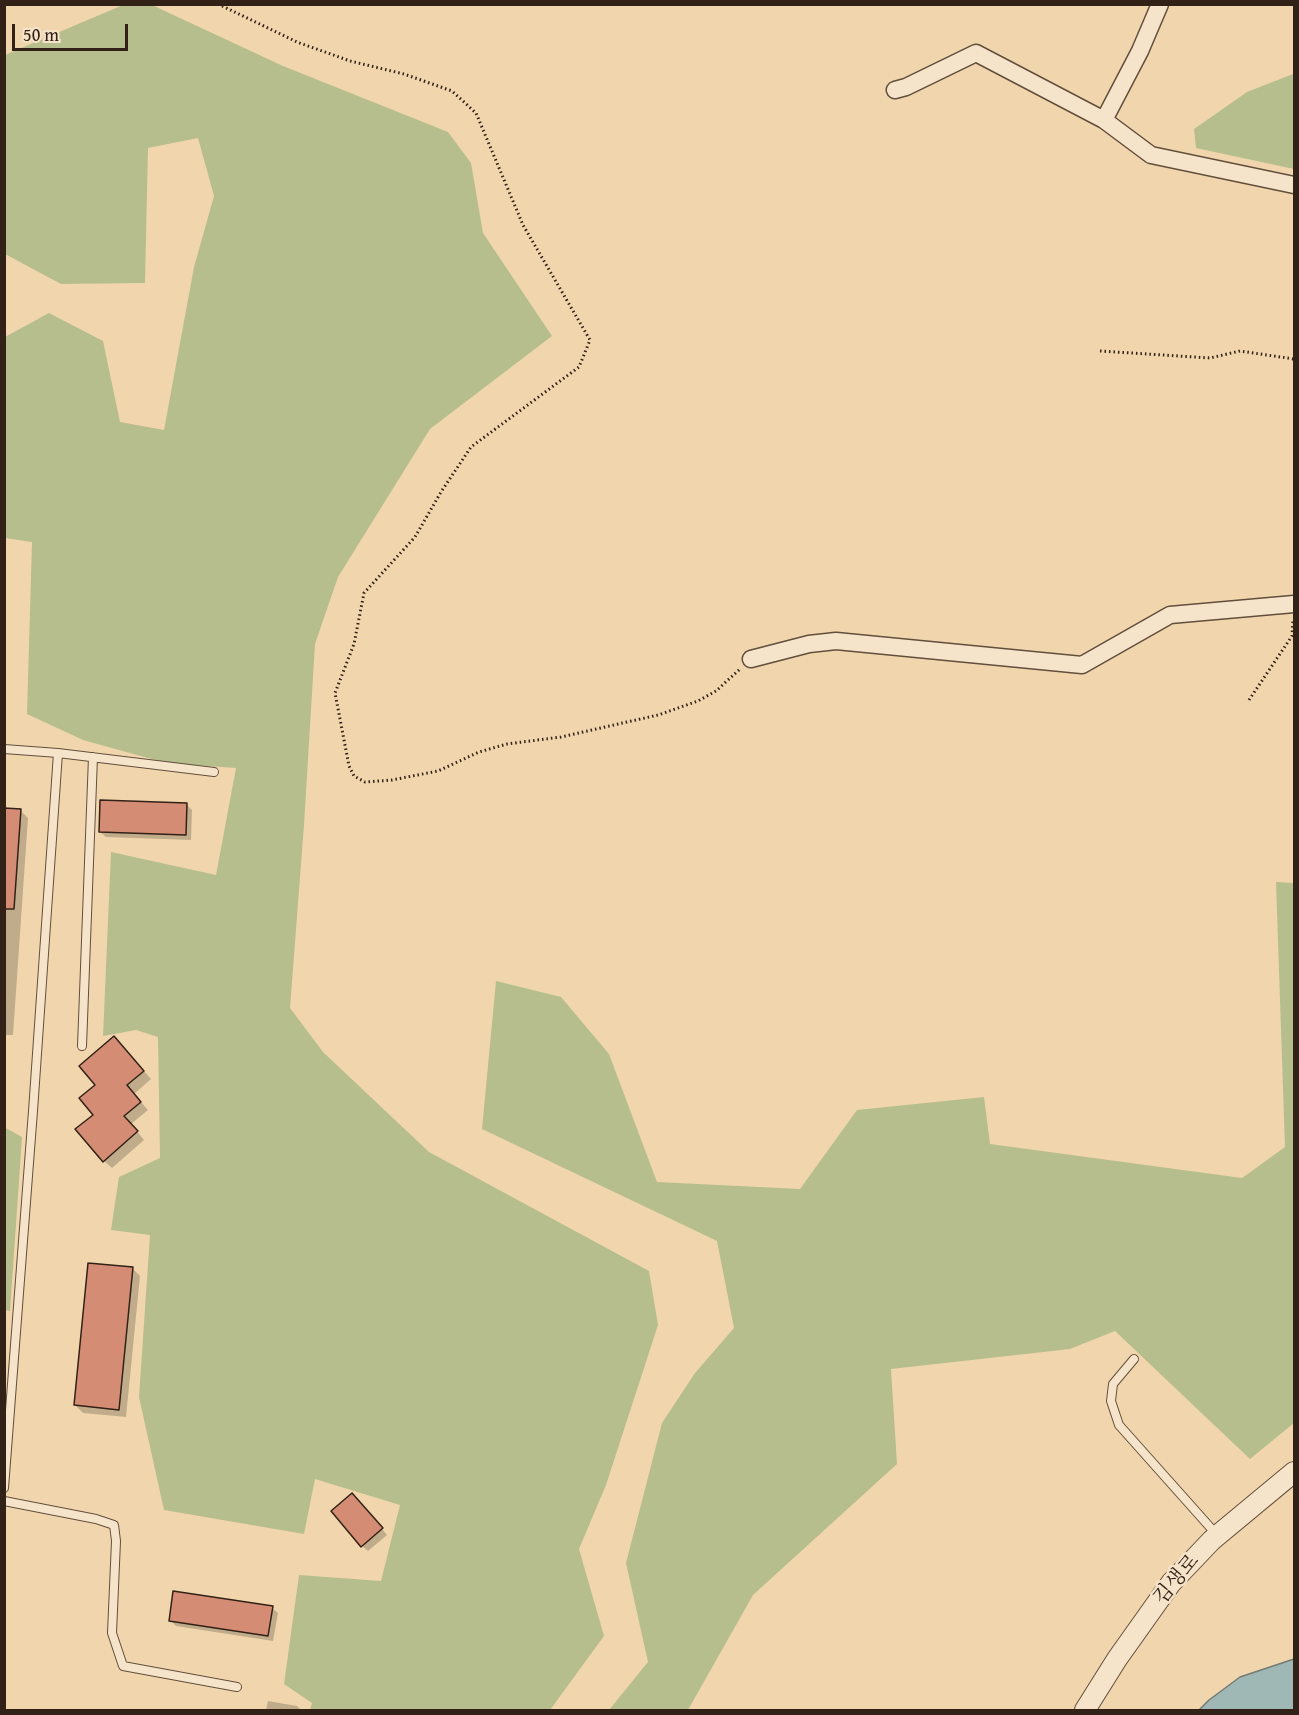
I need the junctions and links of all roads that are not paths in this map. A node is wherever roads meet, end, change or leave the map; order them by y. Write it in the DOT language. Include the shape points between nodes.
graph roads {
  1 [pos="1160,4"];
  2 [pos="895,90"];
  3 [pos="1104,120"];
  4 [pos="1294,185"];
  5 [pos="1294,604"];
  6 [pos="750,659"];
  7 [pos="4,749"];
  8 [pos="58,753"];
  9 [pos="93,757"];
  10 [pos="214,772"];
  11 [pos="82,1046"];
  12 [pos="1134,1359"];
  13 [pos="1294,1472"];
  14 [pos="4,1488"];
  15 [pos="4,1501"];
  16 [pos="1217,1536"];
  17 [pos="237,1687"];
  18 [pos="1085,1710"];
  1 -- 3 [label="street"];
  2 -- 3 [label="street" via="976,52"];
  3 -- 4 [label="street" via="1151,154"];
  5 -- 6 [label="street" via="1170,615 1082,665 836,641"];
  7 -- 8 [label="lane"];
  8 -- 9 [label="lane"];
  8 -- 14 [label="lane"];
  9 -- 10 [label="lane"];
  9 -- 11 [label="lane"];
  12 -- 16 [label="lane" via="1113,1384 1111,1401 1119,1425"];
  13 -- 16 [label="street, 김생로"];
  15 -- 17 [label="lane" via="114,1525 112,1633 123,1666"];
  16 -- 18 [label="street, 김생로" via="1170,1583"];
}
